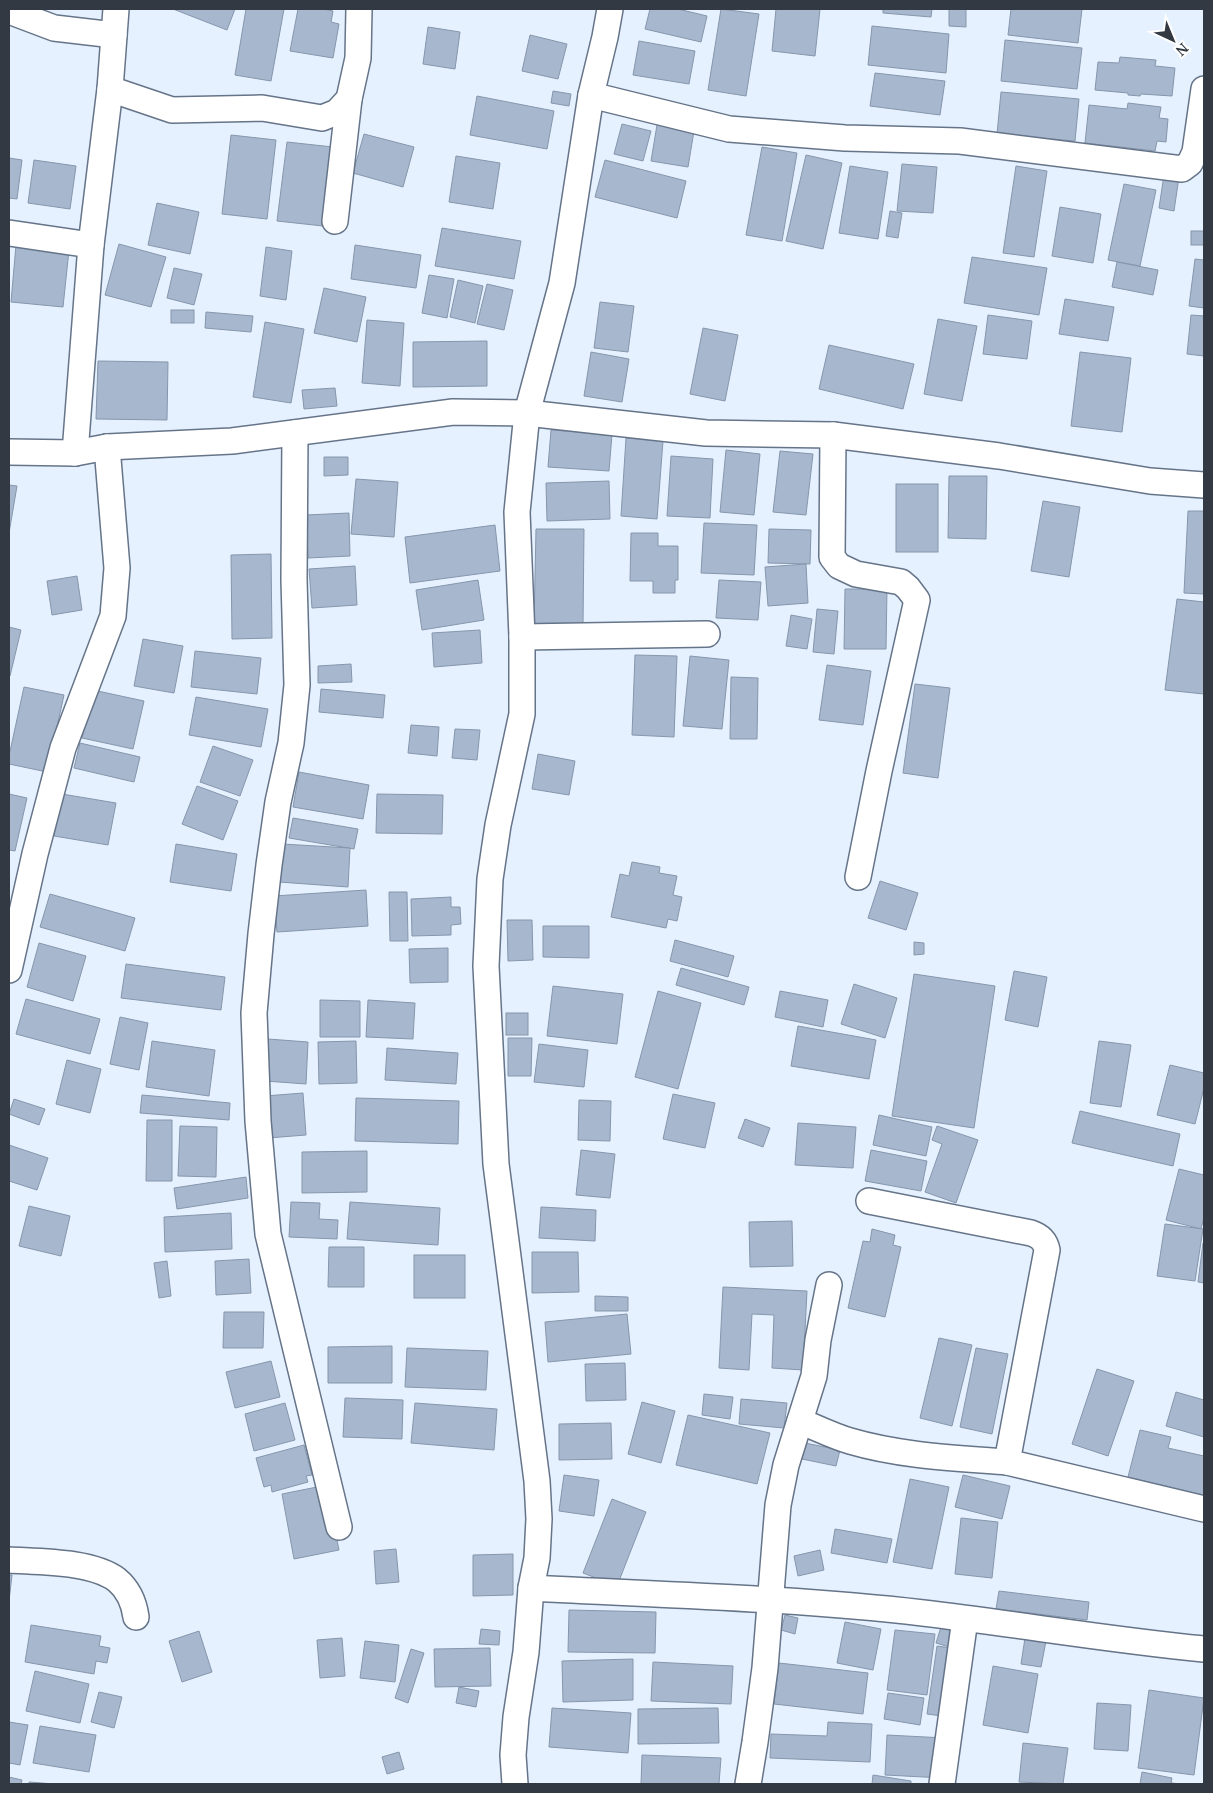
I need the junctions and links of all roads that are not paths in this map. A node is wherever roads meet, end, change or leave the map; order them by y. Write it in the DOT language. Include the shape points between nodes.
graph roads {
  1 [pos="116,9"];
  2 [pos="359,9"];
  3 [pos="610,9"];
  4 [pos="9,12"];
  5 [pos="114,35"];
  6 [pos="1204,89"];
  7 [pos="110,90"];
  8 [pos="591,95"];
  9 [pos="348,99"];
  10 [pos="335,221"];
  11 [pos="9,233"];
  12 [pos="91,245"];
  13 [pos="528,413"];
  14 [pos="295,432"];
  15 [pos="833,435"];
  16 [pos="107,447"];
  17 [pos="9,452"];
  18 [pos="75,454"];
  19 [pos="1204,485"];
  20 [pos="707,634"];
  21 [pos="522,637"];
  22 [pos="858,877"];
  23 [pos="9,970"];
  24 [pos="869,1201"];
  25 [pos="830,1284"];
  26 [pos="800,1421"];
  27 [pos="1007,1462"];
  28 [pos="1204,1509"];
  29 [pos="339,1527"];
  30 [pos="9,1560"];
  31 [pos="531,1588"];
  32 [pos="771,1601"];
  33 [pos="136,1617"];
  34 [pos="965,1619"];
  35 [pos="1204,1649"];
  36 [pos="515,1784"];
  37 [pos="748,1784"];
  38 [pos="942,1784"];
  1 -- 5 [label="street"];
  2 -- 9 [label="street" via="358,58"];
  3 -- 8 [label="street"];
  4 -- 5 [label="street" via="54,28"];
  5 -- 7 [label="street"];
  6 -- 8 [label="street" via="1195,152 1190,163 1182,169 960,142 845,138 729,128"];
  7 -- 9 [label="street" via="172,110 262,108 322,118 338,112"];
  7 -- 12 [label="street"];
  8 -- 13 [label="street" via="562,282"];
  9 -- 10 [label="street"];
  11 -- 12 [label="street"];
  12 -- 18 [label="street"];
  13 -- 14 [label="street" via="453,412"];
  13 -- 15 [label="street" via="706,433"];
  13 -- 21 [label="street" via="517,512"];
  14 -- 16 [label="street" via="232,441"];
  14 -- 29 [label="street" via="297,685 259,953 254,1012 258,1121 268,1234"];
  15 -- 19 [label="street" via="999,456 1150,482"];
  15 -- 22 [label="street" via="832,557 839,566 856,574 900,582 917,600"];
  16 -- 18 [label="street"];
  16 -- 23 [label="street" via="117,568 113,616 63,748"];
  17 -- 18 [label="street"];
  20 -- 21 [label="street"];
  21 -- 31 [label="street" via="522,714 498,824 490,879 486,966 496,1164 537,1481 539,1520"];
  24 -- 27 [label="street" via="1031,1233 1044,1240 1047,1250"];
  25 -- 26 [label="street" via="814,1376"];
  26 -- 27 [label="street" via="850,1441 886,1449"];
  26 -- 32 [label="street" via="778,1505"];
  27 -- 28 [label="street"];
  30 -- 33 [label="street" via="67,1565 101,1572 117,1580 127,1591 134,1602"];
  31 -- 32 [label="street"];
  31 -- 36 [label="street" via="516,1717"];
  32 -- 34 [label="street"];
  32 -- 37 [label="street"];
  34 -- 35 [label="street"];
  34 -- 38 [label="street"];
}
